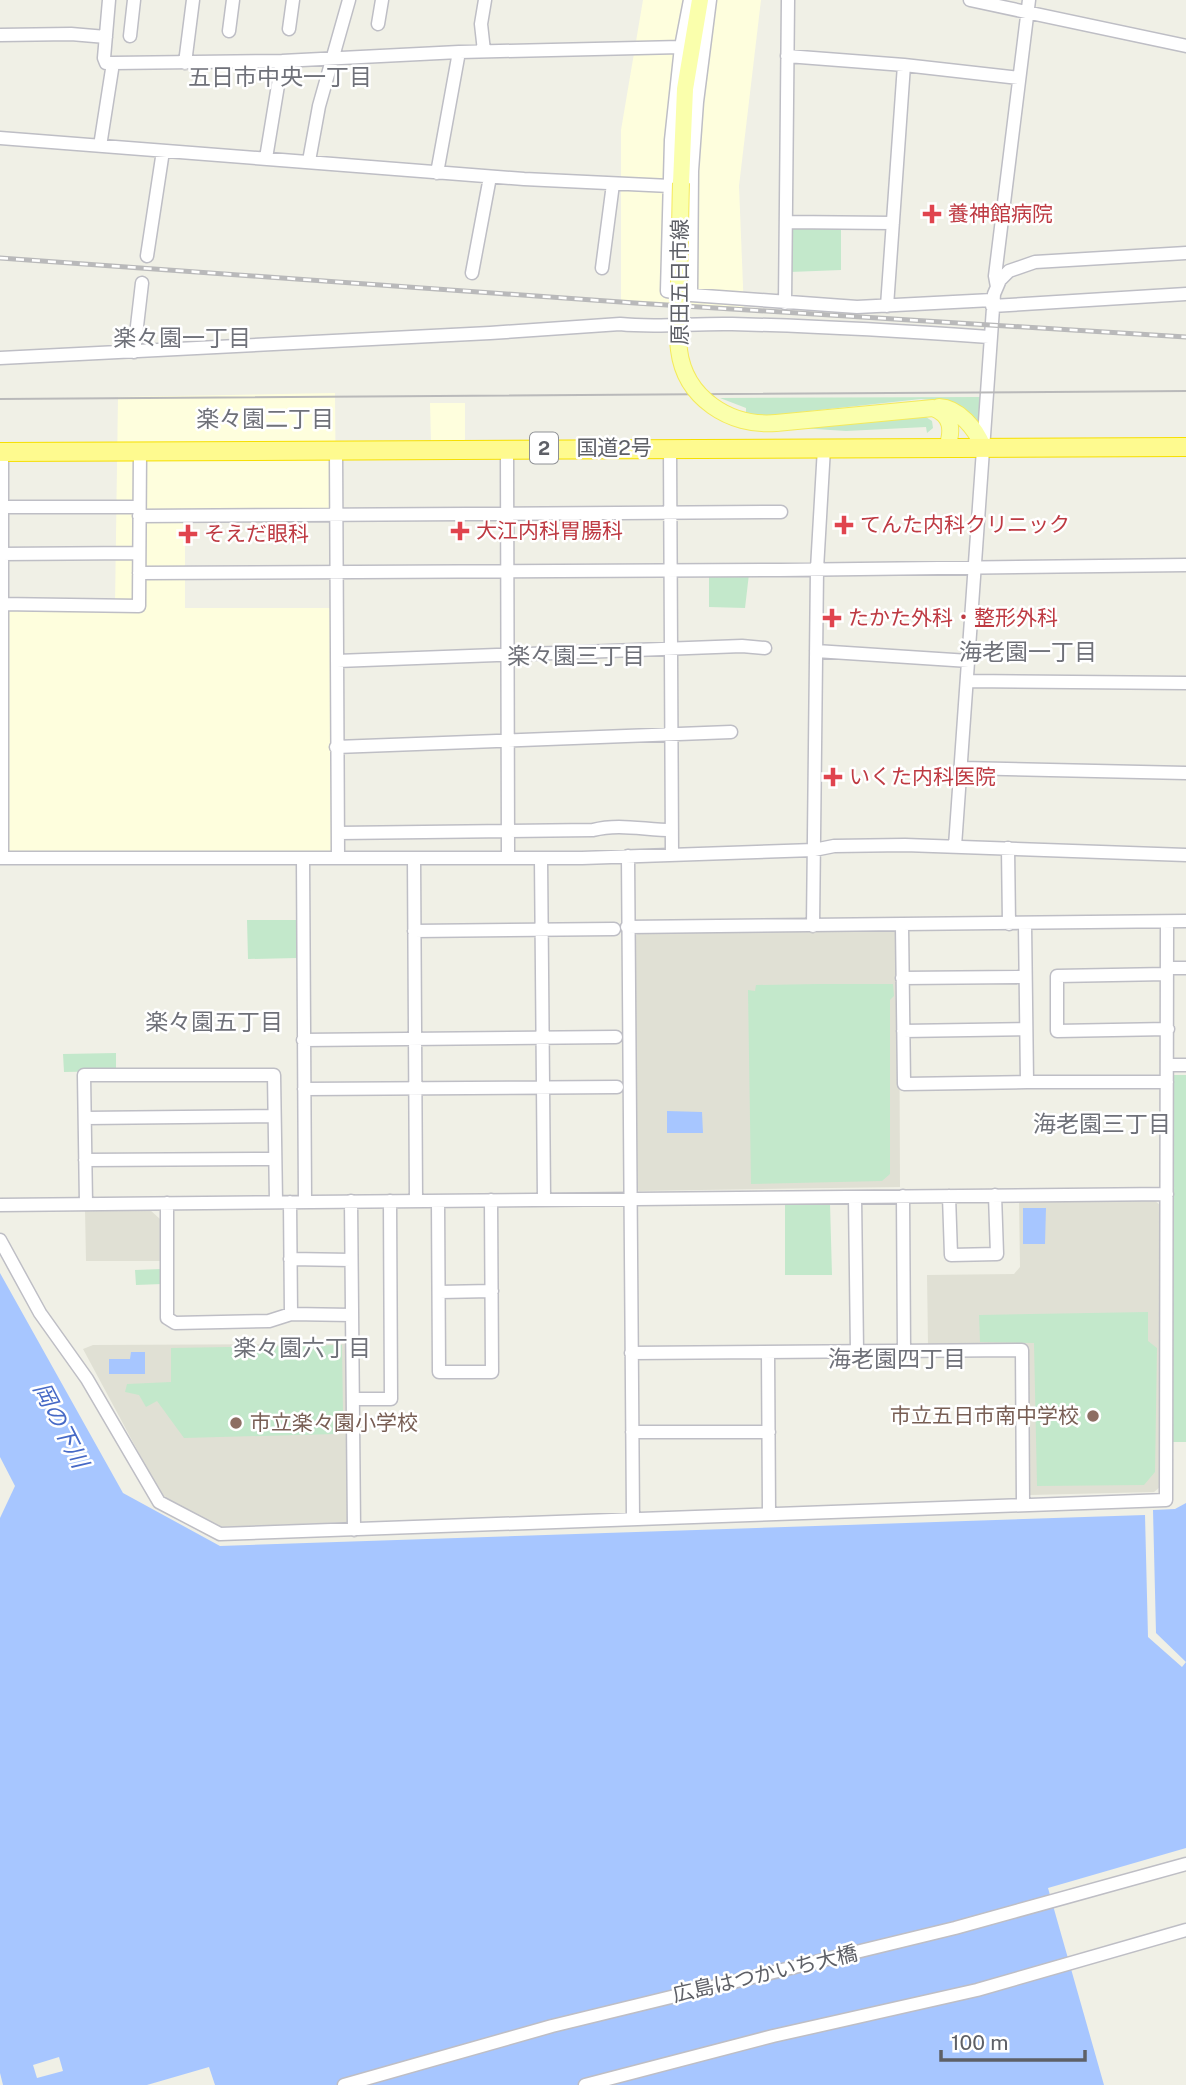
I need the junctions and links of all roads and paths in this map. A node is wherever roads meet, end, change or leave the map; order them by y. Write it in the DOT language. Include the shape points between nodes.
graph roads {
  1 [pos="110,0"];
  2 [pos="134,0"];
  3 [pos="193,0"];
  4 [pos="233,0"];
  5 [pos="293,0"];
  6 [pos="349,0"];
  7 [pos="382,0"];
  8 [pos="485,0"];
  9 [pos="690,0"];
  10 [pos="700,0"];
  11 [pos="710,0"];
  12 [pos="788,0"];
  13 [pos="970,0"];
  14 [pos="1028,6"];
  15 [pos="378,24"];
  16 [pos="289,29"];
  17 [pos="229,31"];
  18 [pos="0,35"];
  19 [pos="130,36"];
  20 [pos="106,37"];
  21 [pos="1186,46"];
  22 [pos="681,47"];
  23 [pos="485,51"];
  24 [pos="459,52"];
  25 [pos="787,56"];
  26 [pos="333,59"];
  27 [pos="282,61"];
  28 [pos="185,63"];
  29 [pos="113,64"];
  30 [pos="904,65"];
  31 [pos="1019,78"];
  32 [pos="0,138"];
  33 [pos="100,146"];
  34 [pos="163,151"];
  35 [pos="266,158"];
  36 [pos="309,161"];
  37 [pos="437,173"];
  38 [pos="490,177"];
  39 [pos="613,184"];
  40 [pos="675,185"];
  41 [pos="786,222"];
  42 [pos="893,223"];
  43 [pos="1186,253"];
  44 [pos="148,256"];
  45 [pos="601,268"];
  46 [pos="472,273"];
  47 [pos="142,284"];
  48 [pos="1186,294"];
  49 [pos="691,296"];
  50 [pos="994,298"];
  51 [pos="785,303"];
  52 [pos="887,306"];
  53 [pos="989,337"];
  54 [pos="134,352"];
  55 [pos="0,358"];
  56 [pos="926,407"];
  57 [pos="947,447"];
  58 [pos="984,447"];
  59 [pos="1186,447"];
  60 [pos="670,448"];
  61 [pos="824,448"];
  62 [pos="506,449"];
  63 [pos="336,450"];
  64 [pos="140,451"];
  65 [pos="1,452"];
  66 [pos="1,507"];
  67 [pos="671,511"];
  68 [pos="139,512"];
  69 [pos="507,512"];
  70 [pos="781,512"];
  71 [pos="336,514"];
  72 [pos="139,553"];
  73 [pos="1,554"];
  74 [pos="1186,565"];
  75 [pos="976,567"];
  76 [pos="817,569"];
  77 [pos="671,570"];
  78 [pos="507,572"];
  79 [pos="139,573"];
  80 [pos="336,573"];
  81 [pos="2,604"];
  82 [pos="1,632"];
  83 [pos="765,648"];
  84 [pos="672,649"];
  85 [pos="816,651"];
  86 [pos="508,655"];
  87 [pos="337,661"];
  88 [pos="969,661"];
  89 [pos="968,681"];
  90 [pos="1186,683"];
  91 [pos="1,696"];
  92 [pos="731,732"];
  93 [pos="672,735"];
  94 [pos="508,741"];
  95 [pos="336,747"];
  96 [pos="1,759"];
  97 [pos="961,768"];
  98 [pos="1186,774"];
  99 [pos="672,830"];
  100 [pos="508,831"];
  101 [pos="338,833"];
  102 [pos="955,846"];
  103 [pos="1008,848"];
  104 [pos="814,850"];
  105 [pos="672,855"];
  106 [pos="1186,855"];
  107 [pos="628,856"];
  108 [pos="508,857"];
  109 [pos="1,858"];
  110 [pos="303,858"];
  111 [pos="338,858"];
  112 [pos="414,858"];
  113 [pos="541,858"];
  114 [pos="1167,922"];
  115 [pos="1186,922"];
  116 [pos="1009,924"];
  117 [pos="1025,924"];
  118 [pos="813,926"];
  119 [pos="902,926"];
  120 [pos="621,928"];
  121 [pos="542,930"];
  122 [pos="414,931"];
  123 [pos="1186,968"];
  124 [pos="1167,971"];
  125 [pos="1025,977"];
  126 [pos="902,978"];
  127 [pos="1026,1029"];
  128 [pos="1168,1030"];
  129 [pos="902,1031"];
  130 [pos="543,1037"];
  131 [pos="617,1037"];
  132 [pos="415,1038"];
  133 [pos="303,1040"];
  134 [pos="1186,1065"];
  135 [pos="1167,1066"];
  136 [pos="1027,1082"];
  137 [pos="1167,1082"];
  138 [pos="544,1087"];
  139 [pos="617,1087"];
  140 [pos="415,1088"];
  141 [pos="304,1089"];
  142 [pos="274,1116"];
  143 [pos="85,1118"];
  144 [pos="275,1159"];
  145 [pos="85,1160"];
  146 [pos="1167,1194"];
  147 [pos="995,1195"];
  148 [pos="903,1196"];
  149 [pos="949,1196"];
  150 [pos="855,1197"];
  151 [pos="544,1199"];
  152 [pos="630,1199"];
  153 [pos="491,1200"];
  154 [pos="351,1201"];
  155 [pos="390,1201"];
  156 [pos="416,1201"];
  157 [pos="438,1201"];
  158 [pos="276,1202"];
  159 [pos="290,1202"];
  160 [pos="305,1202"];
  161 [pos="167,1203"];
  162 [pos="86,1204"];
  163 [pos="0,1205"];
  164 [pos="0,1240"];
  165 [pos="290,1259"];
  166 [pos="351,1260"];
  167 [pos="439,1292"];
  168 [pos="492,1292"];
  169 [pos="291,1314"];
  170 [pos="352,1315"];
  171 [pos="904,1350"];
  172 [pos="857,1351"];
  173 [pos="768,1352"];
  174 [pos="631,1353"];
  175 [pos="353,1399"];
  176 [pos="769,1432"];
  177 [pos="632,1433"];
  178 [pos="1023,1504"];
  179 [pos="769,1514"];
  180 [pos="633,1518"];
  181 [pos="354,1530"];
  182 [pos="1186,1864"];
  183 [pos="1186,1930"];
  184 [pos="344,2085"];
  185 [pos="585,2085"];
  1 -- 20 [label="street"];
  2 -- 19 [label="street"];
  3 -- 28 [label="street"];
  4 -- 17 [label="street"];
  5 -- 16 [label="street"];
  6 -- 26 [label="street"];
  7 -- 15 [label="street"];
  8 -- 23 [label="street" via="481,24"];
  9 -- 22 [label="street"];
  10 -- 40 [label="main road, 原田五日市線"];
  11 -- 49 [label="street" via="692,171"];
  12 -- 25 [label="street"];
  13 -- 14 [label="street"];
  14 -- 21 [label="street"];
  14 -- 31 [label="street"];
  18 -- 20 [label="street"];
  20 -- 29 [label="street" via="104,61"];
  22 -- 23 [label="street"];
  22 -- 40 [label="street" via="671,140"];
  23 -- 24 [label="street"];
  24 -- 26 [label="street"];
  24 -- 37 [label="street"];
  25 -- 30 [label="street"];
  25 -- 41 [label="street"];
  26 -- 27 [label="street"];
  26 -- 36 [label="street"];
  27 -- 28 [label="street"];
  27 -- 35 [label="street"];
  28 -- 29 [label="street"];
  29 -- 33 [label="street"];
  30 -- 31 [label="street"];
  30 -- 42 [label="street"];
  31 -- 50 [label="street"];
  32 -- 33 [label="street"];
  33 -- 34 [label="street"];
  34 -- 35 [label="street"];
  34 -- 44 [label="street"];
  35 -- 36 [label="street"];
  36 -- 37 [label="street"];
  37 -- 38 [label="street"];
  38 -- 39 [label="street"];
  38 -- 46 [label="street"];
  39 -- 40 [label="street"];
  39 -- 45 [label="street"];
  40 -- 49 [label="street" via="667,290"];
  40 -- 56 [label="main road, 原田五日市線, bridge" via="678,338 682,364 707,403 755,424"];
  41 -- 42 [label="street"];
  41 -- 51 [label="street"];
  42 -- 52 [label="street"];
  43 -- 50 [label="street" via="1035,262 1009,271"];
  47 -- 54 [label="street"];
  48 -- 50 [label="street"];
  49 -- 51 [label="street"];
  50 -- 52 [label="street"];
  50 -- 53 [label="street"];
  51 -- 52 [label="street"];
  53 -- 54 [label="street" via="766,325 616,324"];
  53 -- 58 [label="street"];
  54 -- 55 [label="street"];
  56 -- 57 [label="main road" via="946,416 951,430"];
  56 -- 58 [label="main road, 原田五日市線" via="957,412"];
  57 -- 58 [label="highway, 国道2号 / 2"];
  57 -- 61 [label="highway, 国道2号 / 2"];
  58 -- 59 [label="highway, 国道2号 / 2"];
  58 -- 75 [label="street"];
  60 -- 61 [label="highway, 国道2号 / 2"];
  60 -- 62 [label="highway, 国道2号 / 2"];
  60 -- 67 [label="street"];
  61 -- 76 [label="street"];
  62 -- 63 [label="highway, 国道2号 / 2"];
  62 -- 69 [label="street"];
  63 -- 64 [label="highway, 国道2号 / 2"];
  63 -- 71 [label="street"];
  64 -- 65 [label="highway, 国道2号 / 2"];
  64 -- 68 [label="street"];
  65 -- 66 [label="street"];
  66 -- 68 [label="street"];
  66 -- 73 [label="street"];
  67 -- 69 [label="street"];
  67 -- 70 [label="street"];
  67 -- 77 [label="street"];
  68 -- 71 [label="street"];
  68 -- 72 [label="street"];
  69 -- 71 [label="street"];
  69 -- 78 [label="street"];
  71 -- 80 [label="street"];
  72 -- 73 [label="street"];
  72 -- 79 [label="street"];
  73 -- 81 [label="street"];
  74 -- 75 [label="street"];
  75 -- 76 [label="street"];
  75 -- 88 [label="street"];
  76 -- 77 [label="street"];
  76 -- 85 [label="street"];
  77 -- 78 [label="street"];
  77 -- 84 [label="street"];
  78 -- 80 [label="street"];
  78 -- 86 [label="street"];
  79 -- 80 [label="street"];
  79 -- 81 [label="street" via="139,606"];
  80 -- 87 [label="street"];
  81 -- 82 [label="street"];
  82 -- 91 [label="street"];
  83 -- 84 [label="street"];
  84 -- 86 [label="street"];
  84 -- 93 [label="street"];
  85 -- 88 [label="street"];
  85 -- 104 [label="street"];
  86 -- 87 [label="street"];
  86 -- 94 [label="street"];
  87 -- 95 [label="street"];
  88 -- 89 [label="street"];
  89 -- 90 [label="street"];
  89 -- 97 [label="street"];
  91 -- 96 [label="street"];
  92 -- 93 [label="street"];
  93 -- 94 [label="street"];
  93 -- 99 [label="street"];
  94 -- 95 [label="street"];
  94 -- 100 [label="street"];
  95 -- 101 [label="street"];
  96 -- 109 [label="street"];
  97 -- 98 [label="street"];
  97 -- 102 [label="street"];
  99 -- 100 [label="street" via="622,826"];
  99 -- 105 [label="street"];
  100 -- 101 [label="street"];
  100 -- 108 [label="street"];
  101 -- 111 [label="street"];
  102 -- 103 [label="street"];
  102 -- 104 [label="street"];
  103 -- 106 [label="street"];
  103 -- 116 [label="street"];
  104 -- 105 [label="street"];
  104 -- 118 [label="street"];
  105 -- 107 [label="street"];
  107 -- 113 [label="street"];
  107 -- 120 [label="street"];
  108 -- 112 [label="street"];
  108 -- 113 [label="street"];
  109 -- 110 [label="street"];
  110 -- 111 [label="street"];
  110 -- 133 [label="street"];
  111 -- 112 [label="street"];
  112 -- 122 [label="street"];
  113 -- 121 [label="street"];
  114 -- 115 [label="street"];
  114 -- 117 [label="street"];
  114 -- 124 [label="street"];
  116 -- 117 [label="street"];
  116 -- 119 [label="street"];
  117 -- 125 [label="street"];
  118 -- 119 [label="street"];
  118 -- 120 [label="street"];
  119 -- 126 [label="street"];
  120 -- 121 [label="street"];
  120 -- 152 [label="street"];
  121 -- 122 [label="street"];
  121 -- 130 [label="street"];
  122 -- 132 [label="street"];
  123 -- 124 [label="street"];
  124 -- 128 [label="street"];
  124 -- 128 [label="street" via="1057,976 1057,1031"];
  125 -- 126 [label="street"];
  125 -- 127 [label="street"];
  126 -- 129 [label="street"];
  127 -- 129 [label="street"];
  127 -- 136 [label="street"];
  128 -- 135 [label="street"];
  129 -- 136 [label="street" via="904,1084"];
  130 -- 131 [label="street"];
  130 -- 132 [label="street"];
  130 -- 138 [label="street"];
  132 -- 133 [label="street"];
  132 -- 140 [label="street"];
  133 -- 141 [label="street"];
  134 -- 135 [label="street"];
  135 -- 137 [label="street"];
  136 -- 137 [label="street"];
  137 -- 146 [label="street"];
  138 -- 139 [label="street"];
  138 -- 140 [label="street"];
  138 -- 151 [label="street"];
  140 -- 141 [label="street"];
  140 -- 156 [label="street"];
  141 -- 160 [label="street"];
  142 -- 143 [label="street"];
  142 -- 143 [label="street" via="274,1074 84,1075"];
  142 -- 144 [label="street"];
  143 -- 145 [label="street"];
  144 -- 145 [label="street"];
  144 -- 158 [label="street"];
  145 -- 162 [label="street"];
  146 -- 147 [label="street"];
  146 -- 178 [label="street" via="1166,1500"];
  147 -- 149 [label="street"];
  147 -- 149 [label="street" via="997,1254 974,1255 951,1255"];
  148 -- 149 [label="street"];
  148 -- 150 [label="street"];
  148 -- 171 [label="street"];
  150 -- 152 [label="street"];
  150 -- 172 [label="street"];
  151 -- 152 [label="street"];
  151 -- 153 [label="street"];
  152 -- 174 [label="street"];
  153 -- 157 [label="street"];
  153 -- 168 [label="street"];
  154 -- 155 [label="street"];
  154 -- 160 [label="street"];
  154 -- 166 [label="street"];
  155 -- 156 [label="street"];
  155 -- 175 [label="street" via="391,1399"];
  156 -- 157 [label="street"];
  157 -- 167 [label="street"];
  158 -- 159 [label="street"];
  158 -- 161 [label="street"];
  159 -- 160 [label="street"];
  159 -- 165 [label="street"];
  161 -- 162 [label="street"];
  161 -- 169 [label="street" via="167,1318 175,1323 269,1321"];
  162 -- 163 [label="street"];
  164 -- 181 [label="street" via="40,1313 87,1379 159,1502 220,1534"];
  165 -- 166 [label="street"];
  165 -- 169 [label="street"];
  166 -- 170 [label="street"];
  167 -- 168 [label="street"];
  167 -- 168 [label="street" via="439,1372 492,1372"];
  169 -- 170 [label="street"];
  170 -- 175 [label="street"];
  171 -- 172 [label="street"];
  171 -- 178 [label="street" via="1022,1350"];
  172 -- 173 [label="street"];
  173 -- 174 [label="street"];
  173 -- 176 [label="street"];
  174 -- 177 [label="street"];
  175 -- 181 [label="street"];
  176 -- 177 [label="street"];
  176 -- 179 [label="street"];
  177 -- 180 [label="street"];
  178 -- 179 [label="street"];
  179 -- 180 [label="street"];
  180 -- 181 [label="street"];
  182 -- 184 [label="street, 広島はつかいち大橋" via="955,1928 629,2006"];
  183 -- 185 [label="street" via="977,1990"];
}
